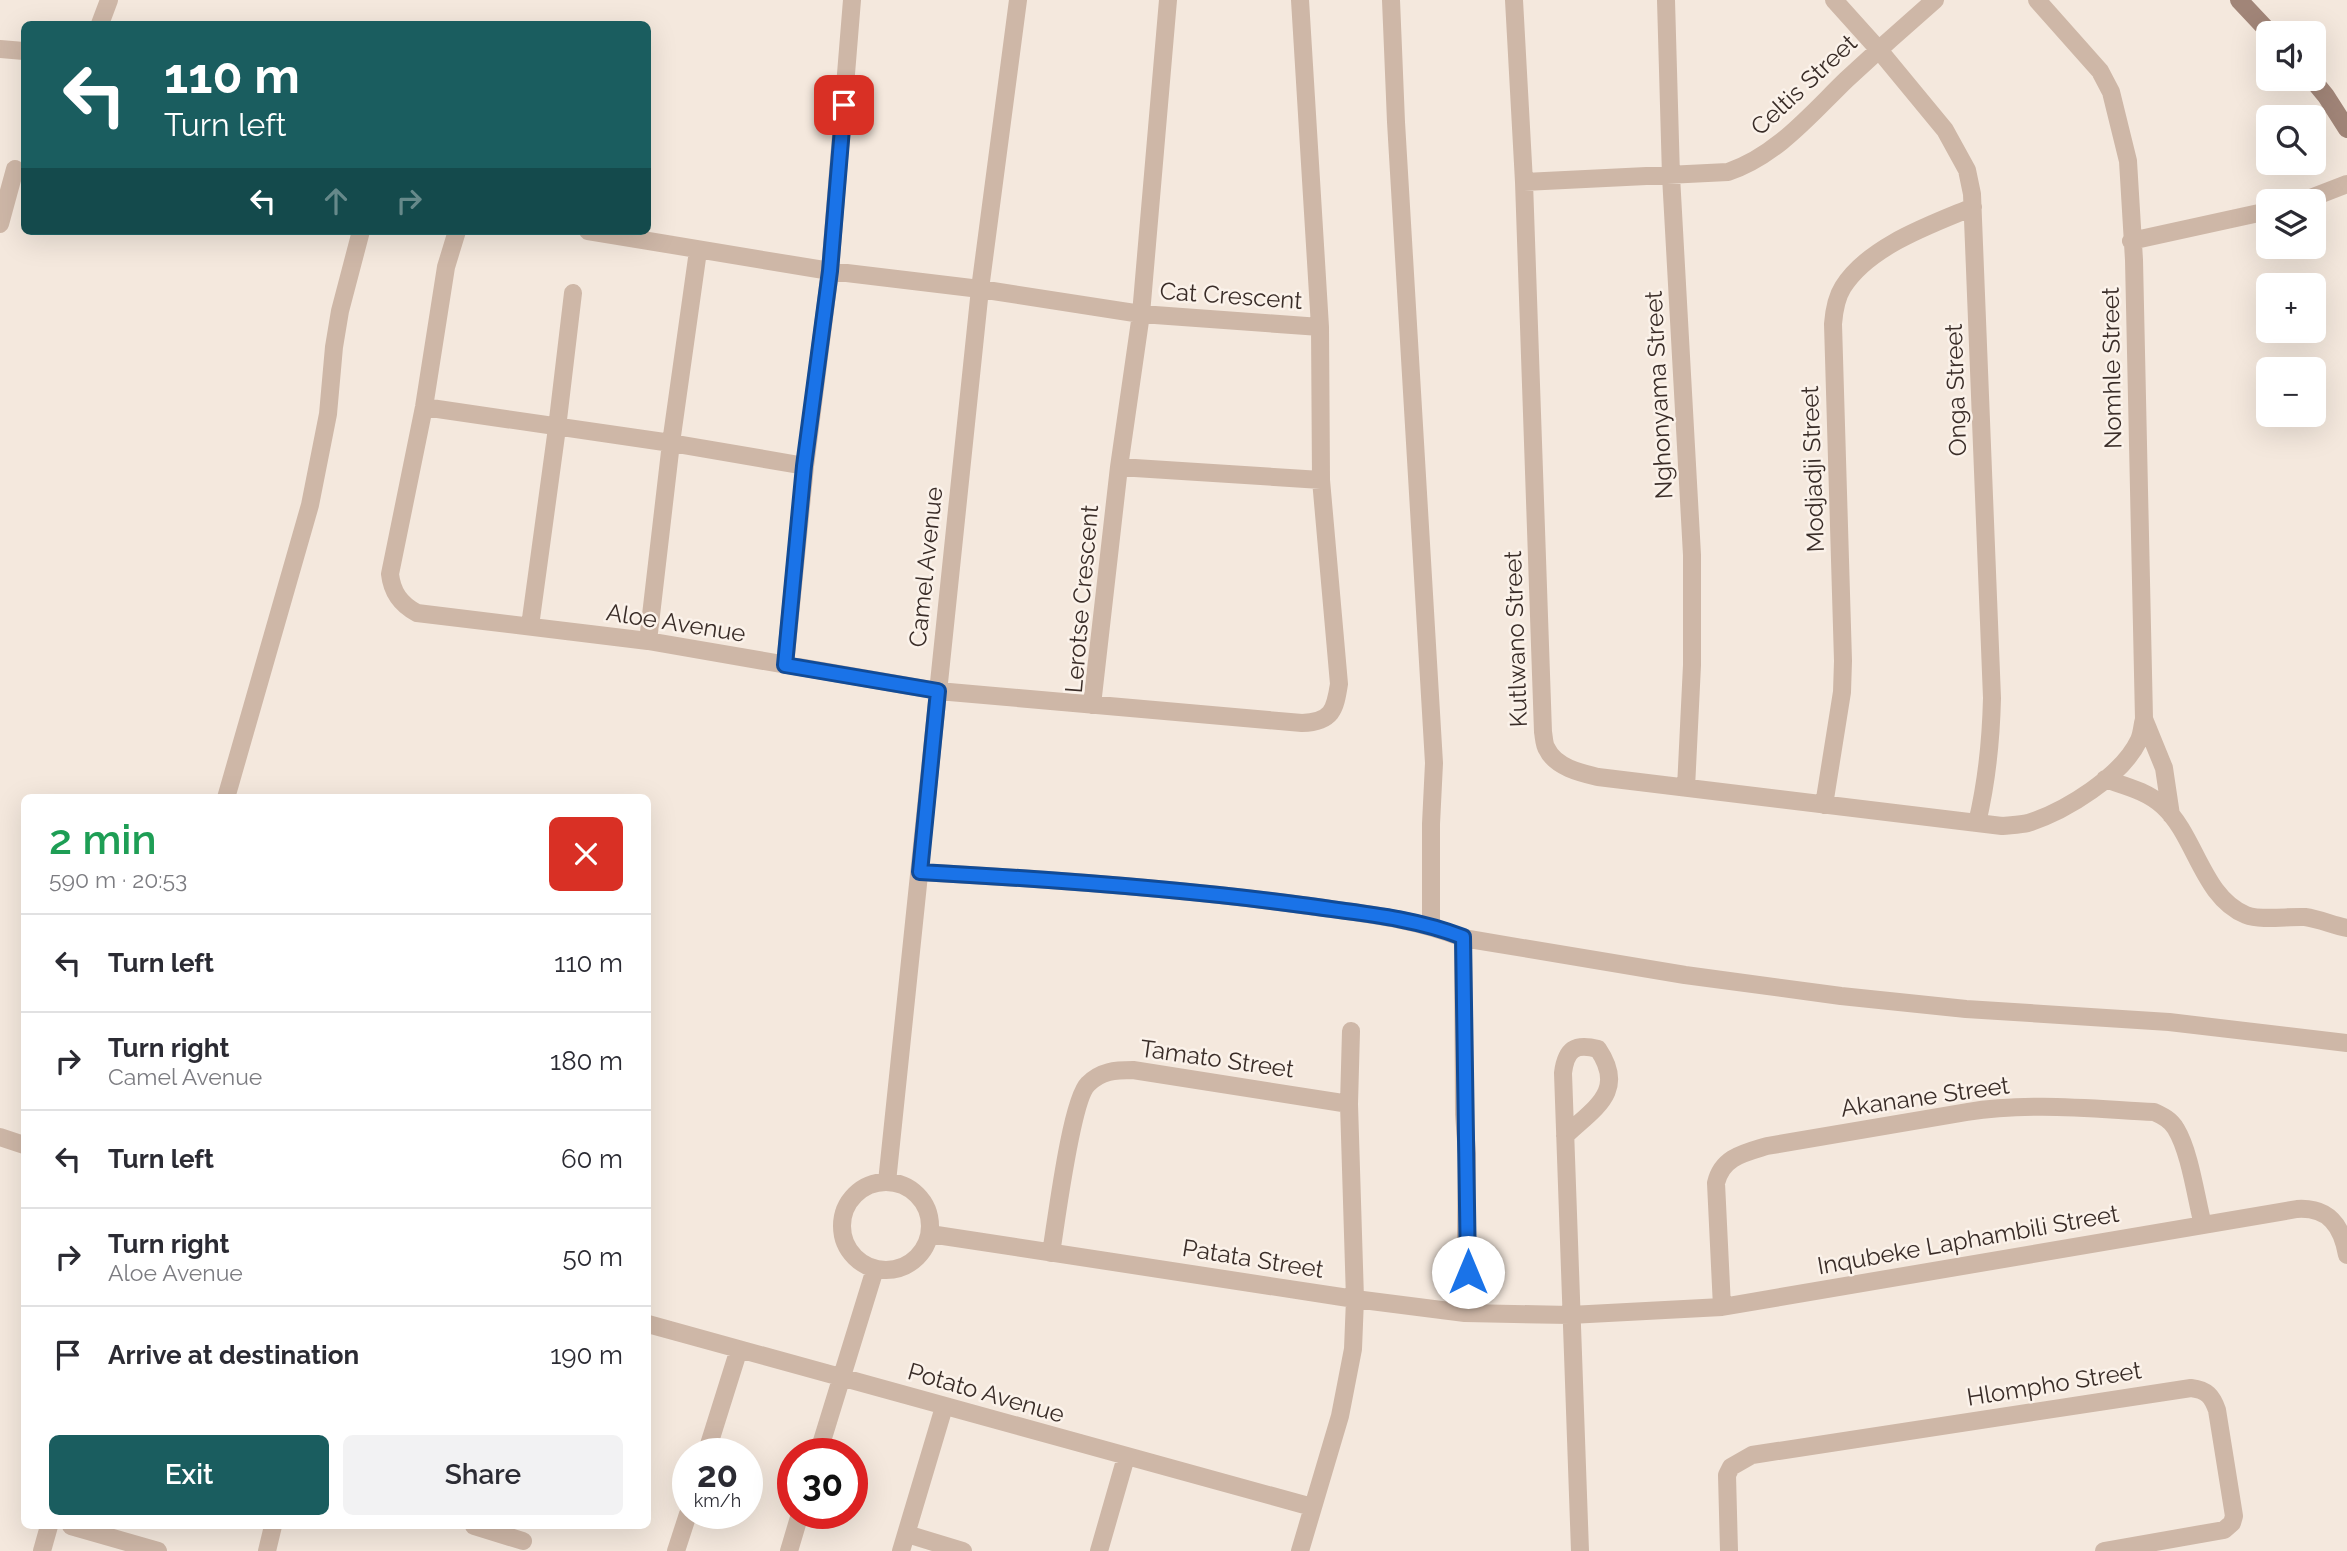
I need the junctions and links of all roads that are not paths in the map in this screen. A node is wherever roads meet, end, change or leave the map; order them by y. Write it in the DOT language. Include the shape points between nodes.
graph roads {
  1 [pos="109,0"];
  2 [pos="852,0"];
  3 [pos="1018,0"];
  4 [pos="1168,0"];
  5 [pos="1300,0"];
  6 [pos="1391,0"];
  7 [pos="1514,0"];
  8 [pos="1666,0"];
  9 [pos="1834,0"];
  10 [pos="1935,0"];
  11 [pos="2037,0"];
  12 [pos="2239,0"];
  13 [pos="101,21"];
  14 [pos="2259,21"];
  15 [pos="0,49"];
  16 [pos="1879,50"];
  17 [pos="21,51"];
  18 [pos="2322,91"];
  19 [pos="2347,129"];
  20 [pos="13,169"];
  21 [pos="1671,176"];
  22 [pos="1524,182"];
  23 [pos="2347,184"];
  24 [pos="2326,192"];
  25 [pos="1973,207"];
  26 [pos="2256,214"];
  27 [pos="0,224"];
  28 [pos="359,235"];
  29 [pos="456,235"];
  30 [pos="610,235"];
  31 [pos="2131,241"];
  32 [pos="698,251"];
  33 [pos="830,271"];
  34 [pos="980,289"];
  35 [pos="573,293"];
  36 [pos="1140,314"];
  37 [pos="1320,327"];
  38 [pos="424,407"];
  39 [pos="558,428"];
  40 [pos="671,443"];
  41 [pos="804,466"];
  42 [pos="1119,467"];
  43 [pos="1321,480"];
  44 [pos="530,626"];
  45 [pos="648,641"];
  46 [pos="785,665"];
  47 [pos="938,691"];
  48 [pos="1092,705"];
  49 [pos="2144,719"];
  50 [pos="2127,759"];
  51 [pos="2105,779"];
  52 [pos="1686,788"];
  53 [pos="227,794"];
  54 [pos="1824,805"];
  55 [pos="2171,815"];
  56 [pos="1977,823"];
  57 [pos="920,872"];
  58 [pos="1432,925"];
  59 [pos="2347,928"];
  60 [pos="1463,937"];
  61 [pos="1351,1031"];
  62 [pos="2347,1043"];
  63 [pos="1349,1104"];
  64 [pos="1565,1136"];
  65 [pos="0,1137"];
  66 [pos="21,1143"];
  67 [pos="887,1182"];
  68 [pos="2203,1225"];
  69 [pos="930,1234"];
  70 [pos="1051,1253"];
  71 [pos="2347,1255"];
  72 [pos="875,1269"];
  73 [pos="1355,1299"];
  74 [pos="1722,1307"];
  75 [pos="1465,1313"];
  76 [pos="1570,1315"];
  77 [pos="651,1325"];
  78 [pos="739,1349"];
  79 [pos="841,1377"];
  80 [pos="944,1407"];
  81 [pos="711,1438"];
  82 [pos="823,1438"];
  83 [pos="1126,1457"];
  84 [pos="1312,1507"];
  85 [pos="48,1529"];
  86 [pos="81,1529"];
  87 [pos="272,1529"];
  88 [pos="486,1529"];
  89 [pos="684,1529"];
  90 [pos="796,1529"];
  91 [pos="524,1539"];
  92 [pos="904,1542"];
  93 [pos="42,1551"];
  94 [pos="158,1551"];
  95 [pos="267,1551"];
  96 [pos="677,1551"];
  97 [pos="789,1551"];
  98 [pos="963,1551"];
  99 [pos="1099,1551"];
  100 [pos="1300,1551"];
  101 [pos="1580,1551"];
  102 [pos="1729,1551"];
  103 [pos="2104,1551"];
  1 -- 13 [label="street"];
  2 -- 33 [label="street"];
  3 -- 34 [label="street, Camel Avenue"];
  4 -- 36 [label="street, Lerotse Crescent"];
  5 -- 37 [label="street, Cat Crescent"];
  6 -- 58 [label="street" via="1434,763"];
  7 -- 22 [label="street, Kutlwano Street"];
  8 -- 21 [label="street, Nghonyama Street"];
  9 -- 16 [label="street, Onga Street"];
  10 -- 16 [label="street, Celtis Street"];
  11 -- 31 [label="street, Nomhle Street" via="2100,71 2111,92 2128,161"];
  12 -- 14 [label="street"];
  15 -- 17 [label="street"];
  16 -- 21 [label="street, Celtis Street" via="1774,149 1750,165 1728,172"];
  16 -- 25 [label="street, Onga Street" via="1956,148 1967,170"];
  18 -- 19 [label="street"];
  20 -- 27 [label="street"];
  21 -- 22 [label="street, Celtis Street"];
  21 -- 52 [label="street, Nghonyama Street" via="1693,569"];
  22 -- 52 [label="street, Kutlwano Street" via="1547,750 1577,772 1598,778"];
  23 -- 24 [label="street"];
  25 -- 54 [label="street, Modjadji Street" via="1919,230 1869,260 1842,289 1835,307 1843,661"];
  25 -- 56 [label="street, Onga Street" via="1992,698 1987,782"];
  26 -- 31 [label="street"];
  28 -- 53 [label="street" via="340,311 328,414 310,505"];
  29 -- 38 [label="street, Aloe Avenue" via="446,267"];
  30 -- 32 [label="street, Cat Crescent"];
  31 -- 49 [label="street, Nomhle Street"];
  32 -- 33 [label="street, Cat Crescent"];
  32 -- 40 [label="street"];
  33 -- 34 [label="street, Cat Crescent"];
  33 -- 41 [label="street"];
  34 -- 36 [label="street, Cat Crescent"];
  34 -- 47 [label="street, Camel Avenue"];
  35 -- 39 [label="street"];
  36 -- 37 [label="street, Cat Crescent"];
  36 -- 42 [label="street, Lerotse Crescent"];
  37 -- 43 [label="street, Lerotse Crescent"];
  38 -- 39 [label="street"];
  38 -- 44 [label="street, Aloe Avenue" via="390,574 395,592 417,612"];
  39 -- 40 [label="street"];
  39 -- 44 [label="street"];
  40 -- 41 [label="street"];
  40 -- 45 [label="street"];
  41 -- 46 [label="street"];
  42 -- 43 [label="street"];
  42 -- 48 [label="street, Lerotse Crescent"];
  43 -- 48 [label="street, Lerotse Crescent" via="1339,659 1337,699 1328,717 1303,723"];
  44 -- 45 [label="street, Aloe Avenue"];
  45 -- 46 [label="street, Aloe Avenue"];
  46 -- 47 [label="street, Aloe Avenue"];
  47 -- 48 [label="street, Aloe Avenue"];
  47 -- 57 [label="street, Camel Avenue"];
  49 -- 50 [label="street, Nomhle Street" via="2140,738"];
  49 -- 55 [label="street" via="2164,768"];
  50 -- 51 [label="street, Kutlwano Street"];
  51 -- 55 [label="street" via="2149,796"];
  51 -- 56 [label="street, Kutlwano Street" via="2065,807 2025,824"];
  52 -- 54 [label="street, Kutlwano Street"];
  54 -- 56 [label="street, Kutlwano Street"];
  55 -- 59 [label="street" via="2219,893 2248,916 2306,918"];
  57 -- 58 [label="street" via="1245,897"];
  57 -- 67 [label="street, Camel Avenue"];
  58 -- 60 [label="street"];
  60 -- 62 [label="street" via="1841,996 2169,1022"];
  60 -- 75 [label="street"];
  61 -- 63 [label="street"];
  63 -- 70 [label="street, Tamato Street" via="1144,1071 1112,1070 1097,1076 1086,1086 1075,1114"];
  63 -- 73 [label="street"];
  64 -- 64 [label="street" via="1605,1097 1611,1084 1610,1070 1598,1049 1574,1048 1565,1057"];
  64 -- 76 [label="street"];
  65 -- 66 [label="street"];
  67 -- 69 [label="street" via="917,1194 930,1219"];
  67 -- 72 [label="street" via="863,1188 852,1198 842,1225 851,1253"];
  68 -- 71 [label="street, Inqubeke Laphambili Street" via="2312,1208 2338,1228"];
  68 -- 74 [label="street, Inqubeke Laphambili Street"];
  68 -- 74 [label="street, Akanane Street" via="2184,1149 2166,1118 2154,1112 1994,1107 1767,1146 1724,1163 1716,1182"];
  69 -- 70 [label="street, Patata Street"];
  69 -- 72 [label="street" via="917,1259 905,1267"];
  70 -- 73 [label="street, Patata Street"];
  72 -- 79 [label="street"];
  73 -- 75 [label="street, Patata Street"];
  73 -- 84 [label="street" via="1348,1383"];
  74 -- 76 [label="street, Inqubeke Laphambili Street"];
  75 -- 76 [label="street, Patata Street"];
  76 -- 101 [label="street"];
  77 -- 78 [label="street, Potato Avenue"];
  78 -- 79 [label="street, Potato Avenue"];
  78 -- 81 [label="street"];
  79 -- 80 [label="street, Potato Avenue"];
  79 -- 82 [label="street"];
  80 -- 83 [label="street, Potato Avenue"];
  80 -- 92 [label="street"];
  83 -- 84 [label="street, Potato Avenue"];
  83 -- 99 [label="street"];
  84 -- 100 [label="street"];
  85 -- 93 [label="street"];
  86 -- 94 [label="street"];
  87 -- 95 [label="street"];
  88 -- 91 [label="street"];
  89 -- 96 [label="street"];
  90 -- 97 [label="street"];
  92 -- 98 [label="street"];
  102 -- 103 [label="street, Hlompho Street" via="1727,1475 1731,1467 1752,1455 2191,1388 2203,1390 2217,1410 2232,1523 2224,1530"];
}
